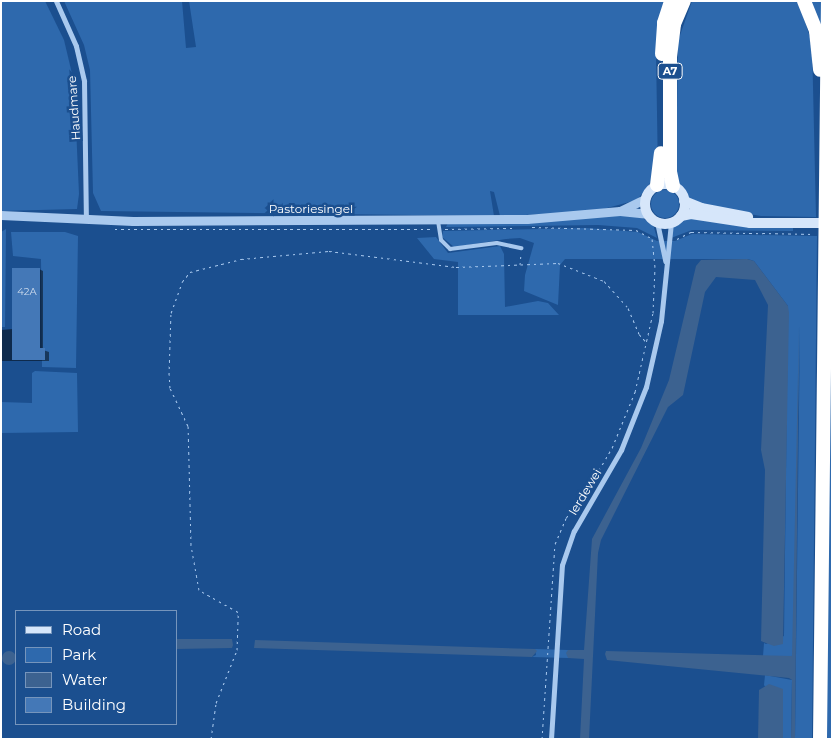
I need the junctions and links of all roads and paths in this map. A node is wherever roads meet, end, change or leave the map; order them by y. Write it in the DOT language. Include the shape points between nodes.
graph roads {
  1 [pos="56,1"];
  2 [pos="671,1"];
  3 [pos="684,1"];
  4 [pos="804,1"];
  5 [pos="828,1"];
  6 [pos="828,175"];
  7 [pos="658,185"];
  8 [pos="673,186"];
  9 [pos="645,199"];
  10 [pos="684,201"];
  11 [pos="620,211"];
  12 [pos="647,214"];
  13 [pos="1,215"];
  14 [pos="681,216"];
  15 [pos="86,217"];
  16 [pos="756,221"];
  17 [pos="657,222"];
  18 [pos="671,223"];
  19 [pos="832,223"];
  20 [pos="438,225"];
  21 [pos="516,228"];
  22 [pos="524,228"];
  23 [pos="800,228"];
  24 [pos="114,229"];
  25 [pos="658,240"];
  26 [pos="673,240"];
  27 [pos="521,248"];
  28 [pos="665,261"];
  29 [pos="520,266"];
  30 [pos="648,343"];
  31 [pos="211,739"];
  32 [pos="551,739"];
  33 [pos="820,739"];
  1 -- 15 [label="street, Haudmare" via="76,46 84,81"];
  2 -- 7 [label="highway, A7" via="662,37"];
  3 -- 8 [label="highway, A7" via="674,24 670,58 670,172"];
  4 -- 6 [label="highway" via="816,31"];
  5 -- 6 [label="highway"];
  6 -- 33 [label="highway"];
  7 -- 8 [label="main road"];
  7 -- 9 [label="main road"];
  8 -- 10 [label="main road"];
  9 -- 11 [label="street, Pastoriesingel"];
  9 -- 12 [label="main road"];
  10 -- 14 [label="main road"];
  10 -- 16 [label="main road"];
  11 -- 12 [label="street, Pastoriesingel"];
  11 -- 20 [label="street, Pastoriesingel"];
  12 -- 17 [label="main road"];
  13 -- 15 [label="street, Pastoriesingel"];
  14 -- 16 [label="main road" via="691,214 750,223"];
  14 -- 18 [label="main road"];
  15 -- 20 [label="street, Pastoriesingel" via="133,221"];
  16 -- 23 [label="main road"];
  17 -- 18 [label="main road"];
  17 -- 28 [label="street, Ierdewei"];
  18 -- 28 [label="street, Ierdewei"];
  19 -- 23 [label="main road"];
  20 -- 21 [label="path"];
  20 -- 24 [label="path"];
  20 -- 27 [label="lane" via="443,244 454,250 497,243"];
  22 -- 25 [label="path" via="589,226 636,230"];
  23 -- 26 [label="path" via="691,232"];
  27 -- 29 [label="path"];
  28 -- 32 [label="street, Ierdewei" via="659,329 640,404 610,470 580,517 564,557 559,589"];
  29 -- 30 [label="path" via="558,263 596,276 628,308 642,339"];
  29 -- 31 [label="path" via="456,266 329,251 222,262 198,268 184,279 171,313 169,385 188,426 190,535 197,584 200,591 238,612 237,650 216,703"];
}
